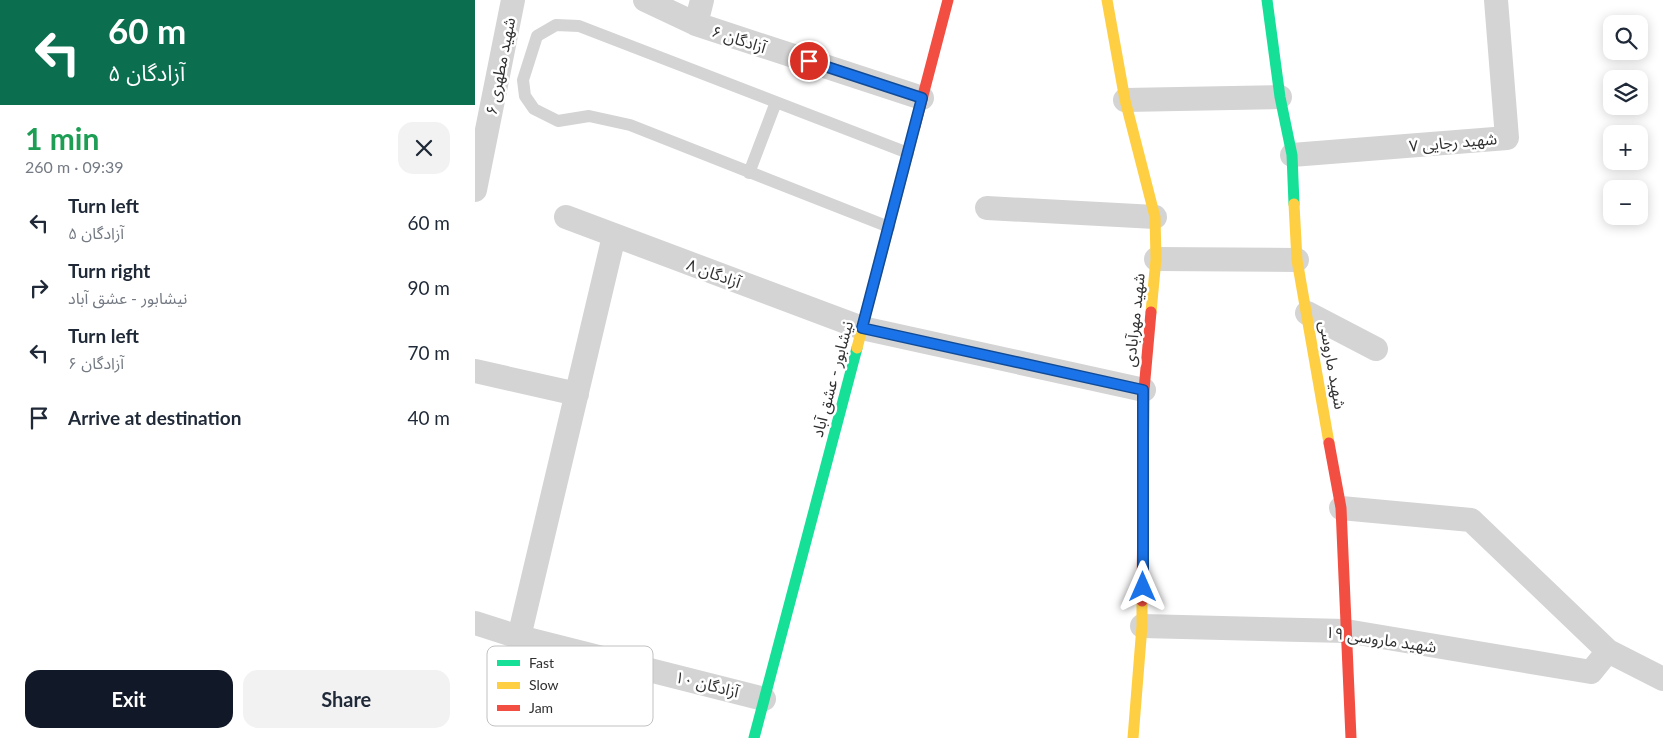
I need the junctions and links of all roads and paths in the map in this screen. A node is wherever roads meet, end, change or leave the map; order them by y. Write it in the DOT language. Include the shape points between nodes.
graph roads {
  1 [pos="513,0"];
  2 [pos="645,0"];
  3 [pos="703,0"];
  4 [pos="948,0"];
  5 [pos="1107,0"];
  6 [pos="1267,0"];
  7 [pos="1496,0"];
  8 [pos="696,24"];
  9 [pos="1280,97"];
  10 [pos="922,98"];
  11 [pos="1125,100"];
  12 [pos="776,102"];
  13 [pos="908,154"];
  14 [pos="1291,156"];
  15 [pos="749,173"];
  16 [pos="475,190"];
  17 [pos="987,208"];
  18 [pos="566,217"];
  19 [pos="1155,217"];
  20 [pos="889,227"];
  21 [pos="614,236"];
  22 [pos="1156,259"];
  23 [pos="1297,260"];
  24 [pos="1307,313"];
  25 [pos="862,328"];
  26 [pos="1376,349"];
  27 [pos="475,371"];
  28 [pos="1143,390"];
  29 [pos="577,394"];
  30 [pos="1341,508"];
  31 [pos="475,623"];
  32 [pos="1142,626"];
  33 [pos="1347,631"];
  34 [pos="519,637"];
  35 [pos="555,646"];
  36 [pos="1608,651"];
  37 [pos="653,671"];
  38 [pos="1663,679"];
  39 [pos="764,699"];
  40 [pos="755,738"];
  41 [pos="1133,738"];
  42 [pos="1351,738"];
  1 -- 16 [label="street, شهید مطهری ۶"];
  2 -- 8 [label="street, آزادگان ۶"];
  3 -- 8 [label="street"];
  4 -- 10 [label="street, نیشابور - عشق آباد"];
  5 -- 11 [label="street, شهید مهرآبادی"];
  6 -- 9 [label="street, شهید ماروسی"];
  7 -- 14 [label="street, شهید رجایی ۷" via="1507,138"];
  8 -- 10 [label="street, آزادگان ۶"];
  9 -- 11 [label="street"];
  9 -- 14 [label="street, شهید ماروسی"];
  10 -- 13 [label="street, نیشابور - عشق آباد"];
  11 -- 19 [label="street, شهید مهرآبادی"];
  12 -- 13 [label="lane"];
  12 -- 15 [label="lane"];
  12 -- 15 [label="lane" via="579,26 556,25 537,36 523,80 525,96 534,109 558,121 589,116 631,125"];
  13 -- 20 [label="street, نیشابور - عشق آباد"];
  14 -- 23 [label="street, شهید ماروسی"];
  15 -- 20 [label="lane"];
  17 -- 19 [label="street"];
  18 -- 21 [label="street, آزادگان ۸"];
  19 -- 22 [label="street, شهید مهرآبادی"];
  20 -- 25 [label="street, نیشابور - عشق آباد"];
  21 -- 25 [label="street, آزادگان ۸"];
  21 -- 29 [label="street"];
  22 -- 23 [label="street"];
  22 -- 28 [label="street, شهید مهرآبادی"];
  23 -- 24 [label="street, شهید ماروسی"];
  24 -- 26 [label="street"];
  24 -- 30 [label="street, شهید ماروسی"];
  25 -- 28 [label="street, آزادگان ۸"];
  25 -- 39 [label="street, نیشابور - عشق آباد"];
  27 -- 29 [label="street"];
  28 -- 32 [label="street, شهید مهرآبادی"];
  29 -- 34 [label="street"];
  30 -- 33 [label="street, شهید ماروسی"];
  30 -- 36 [label="street" via="1471,520"];
  31 -- 34 [label="street, آزادگان ۱۰"];
  32 -- 33 [label="street, شهید ماروسی ۱۹"];
  32 -- 41 [label="street, شهید مهرآبادی"];
  33 -- 36 [label="street, شهید ماروسی ۱۹" via="1591,672"];
  33 -- 42 [label="street, شهید ماروسی"];
  34 -- 35 [label="street, آزادگان ۱۰"];
  36 -- 38 [label="street"];
  37 -- 39 [label="street, آزادگان ۱۰"];
  39 -- 40 [label="street, نیشابور - عشق آباد"];
}
